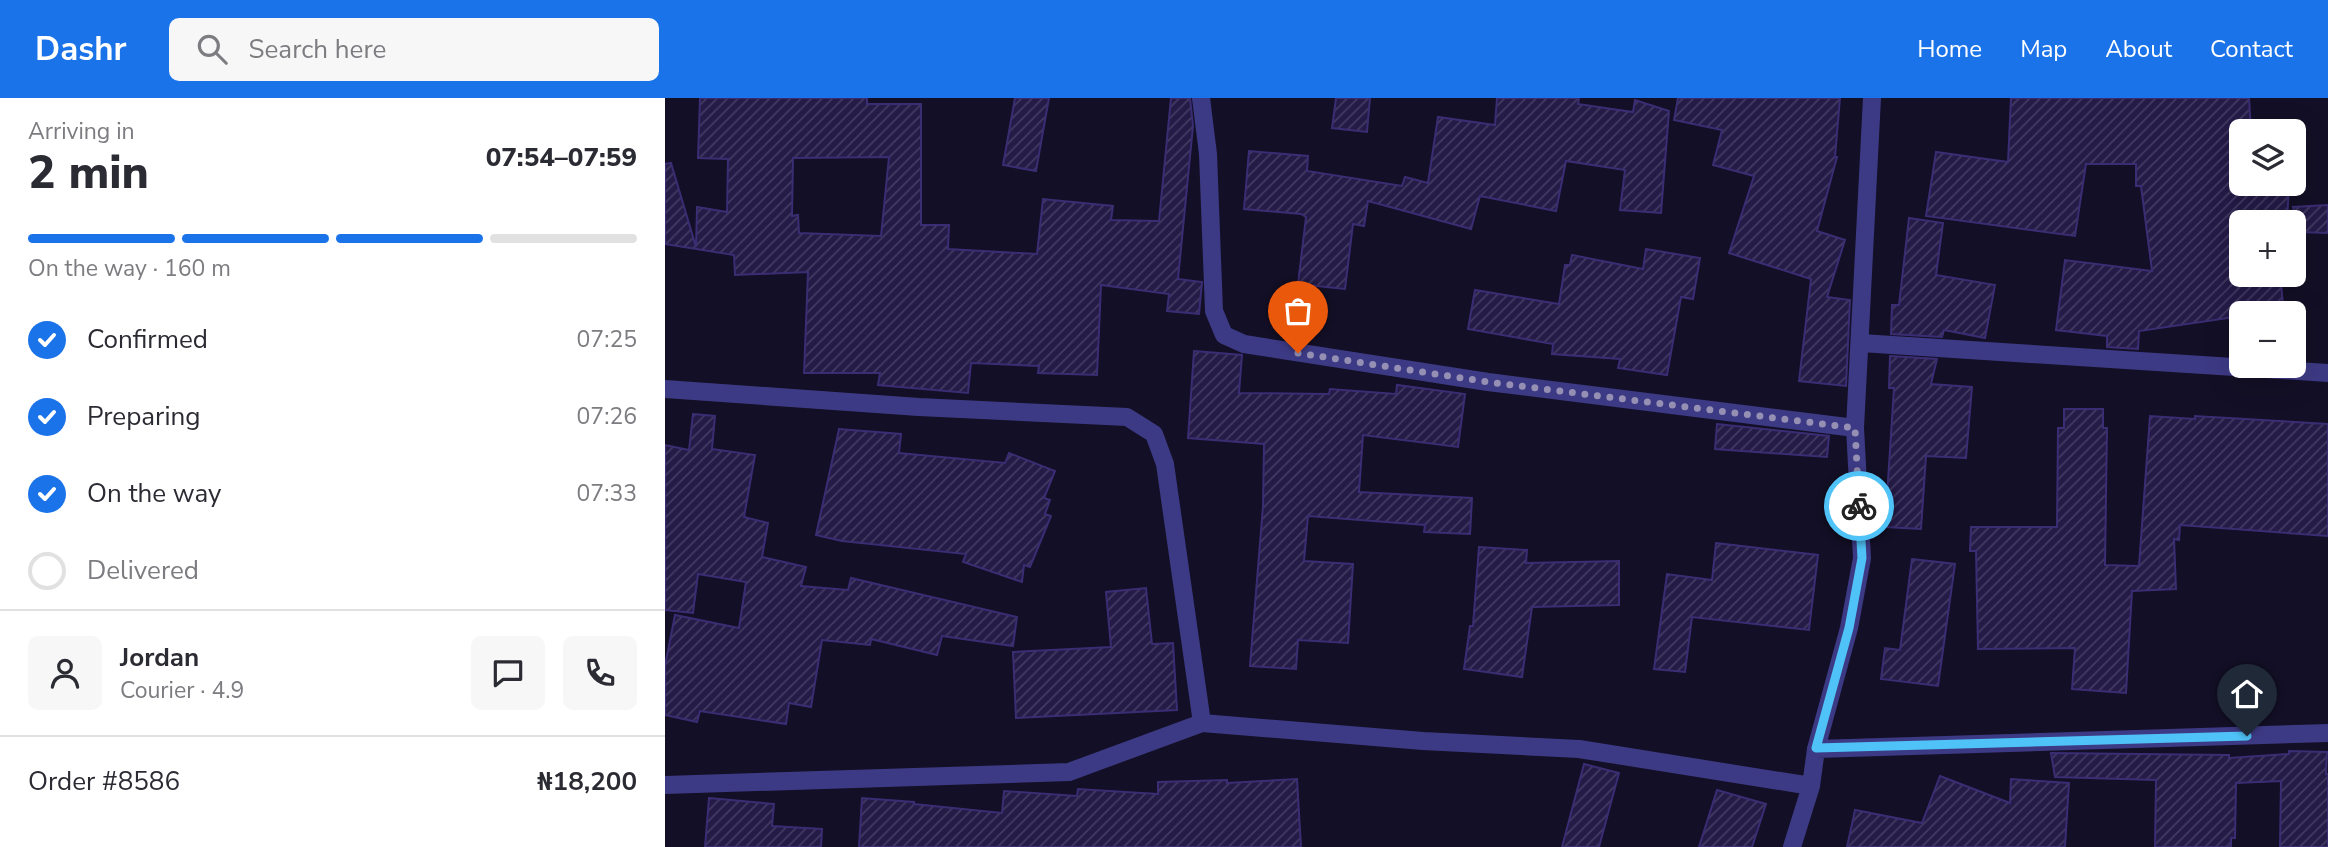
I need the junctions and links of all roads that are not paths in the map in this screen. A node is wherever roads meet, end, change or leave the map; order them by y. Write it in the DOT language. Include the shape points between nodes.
graph roads {
  1 [pos="1201,98"];
  2 [pos="1872,98"];
  3 [pos="1861,343"];
  4 [pos="2328,373"];
  5 [pos="665,389"];
  6 [pos="1855,428"];
  7 [pos="1202,723"];
  8 [pos="2328,733"];
  9 [pos="1816,748"];
  10 [pos="665,785"];
  11 [pos="1811,786"];
  12 [pos="1792,847"];
  1 -- 6 [label="street" via="1208,154 1214,311 1224,335 1244,344 1488,382"];
  2 -- 3 [label="street"];
  3 -- 4 [label="street"];
  3 -- 6 [label="street"];
  5 -- 7 [label="street" via="1127,417 1154,434 1165,464"];
  6 -- 9 [label="street" via="1862,558 1849,628"];
  7 -- 10 [label="street" via="1069,772"];
  7 -- 11 [label="street" via="1579,749"];
  8 -- 9 [label="street"];
  9 -- 11 [label="street"];
  11 -- 12 [label="street"];
}
